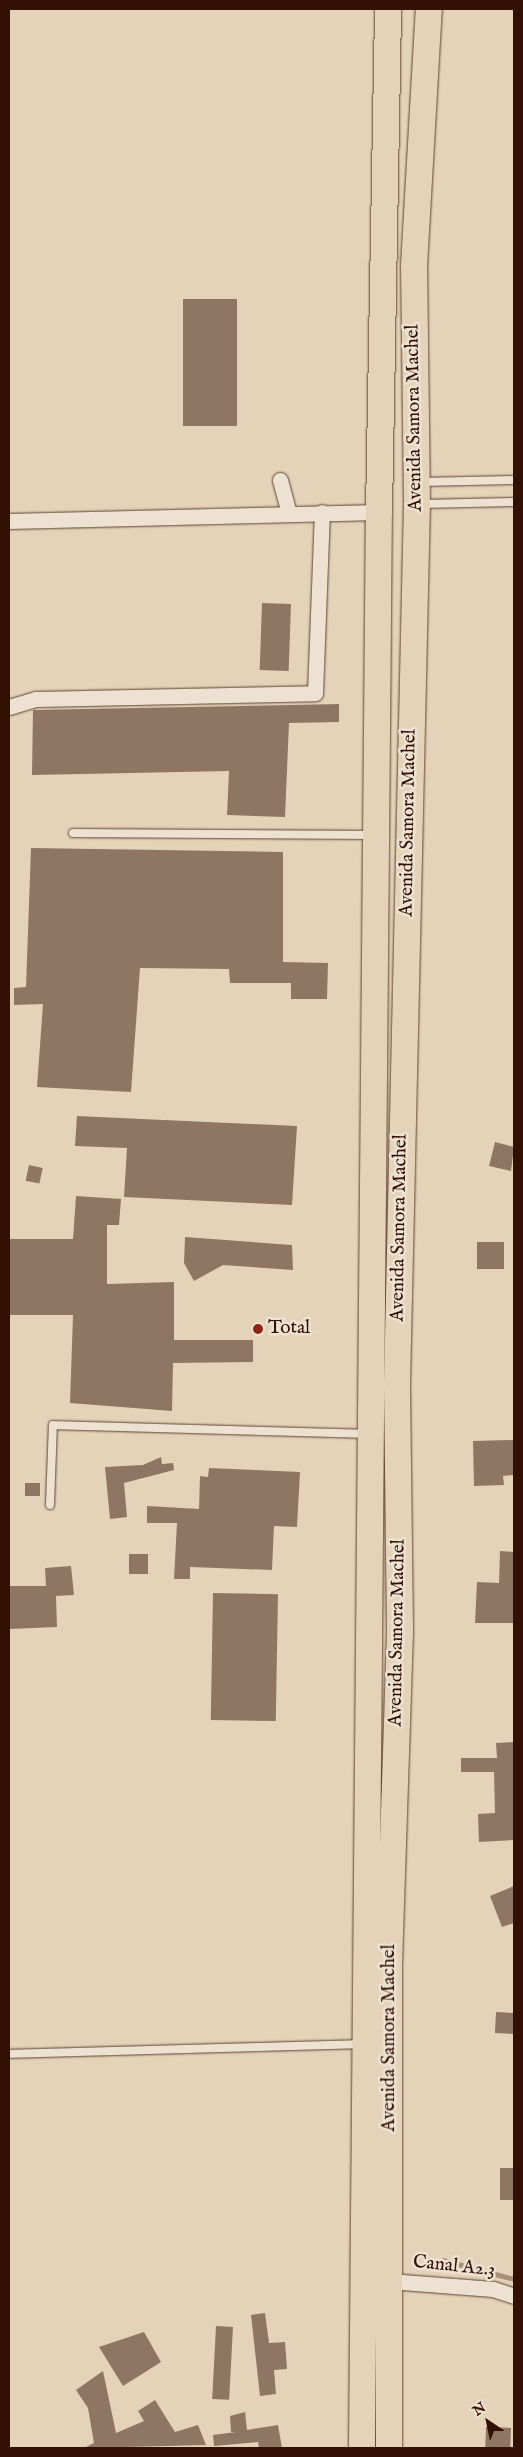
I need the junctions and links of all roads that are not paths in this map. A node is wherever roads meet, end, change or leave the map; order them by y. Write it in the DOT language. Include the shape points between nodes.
graph roads {
  1 [pos="388,9"];
  2 [pos="429,9"];
  3 [pos="280,480"];
  4 [pos="514,480"];
  5 [pos="416,493"];
  6 [pos="514,502"];
  7 [pos="322,512"];
  8 [pos="379,512"];
  9 [pos="289,513"];
  10 [pos="9,521"];
  11 [pos="9,707"];
  12 [pos="73,833"];
  13 [pos="377,835"];
  14 [pos="372,1434"];
  15 [pos="50,1505"];
  16 [pos="363,2044"];
  17 [pos="9,2054"];
  18 [pos="389,2281"];
  19 [pos="514,2296"];
  20 [pos="362,2448"];
  21 [pos="389,2448"];
  1 -- 8 [label="highway, Avenida Samora Machel"];
  2 -- 5 [label="highway, Avenida Samora Machel" via="414,266"];
  3 -- 9 [label="street"];
  4 -- 5 [label="lane"];
  5 -- 6 [label="lane"];
  5 -- 18 [label="highway, Avenida Samora Machel" via="397,1375 400,1630 389,1964"];
  7 -- 8 [label="street"];
  7 -- 9 [label="street"];
  7 -- 11 [label="street" via="315,693 36,698"];
  8 -- 13 [label="highway, Avenida Samora Machel"];
  9 -- 10 [label="street"];
  12 -- 13 [label="lane"];
  13 -- 14 [label="highway, Avenida Samora Machel"];
  14 -- 15 [label="lane" via="53,1424"];
  14 -- 16 [label="highway, Avenida Samora Machel"];
  16 -- 17 [label="lane"];
  16 -- 20 [label="highway, Avenida Samora Machel"];
  18 -- 19 [label="street, Canal A2.3" via="493,2289"];
  18 -- 21 [label="highway, Avenida Samora Machel"];
}
